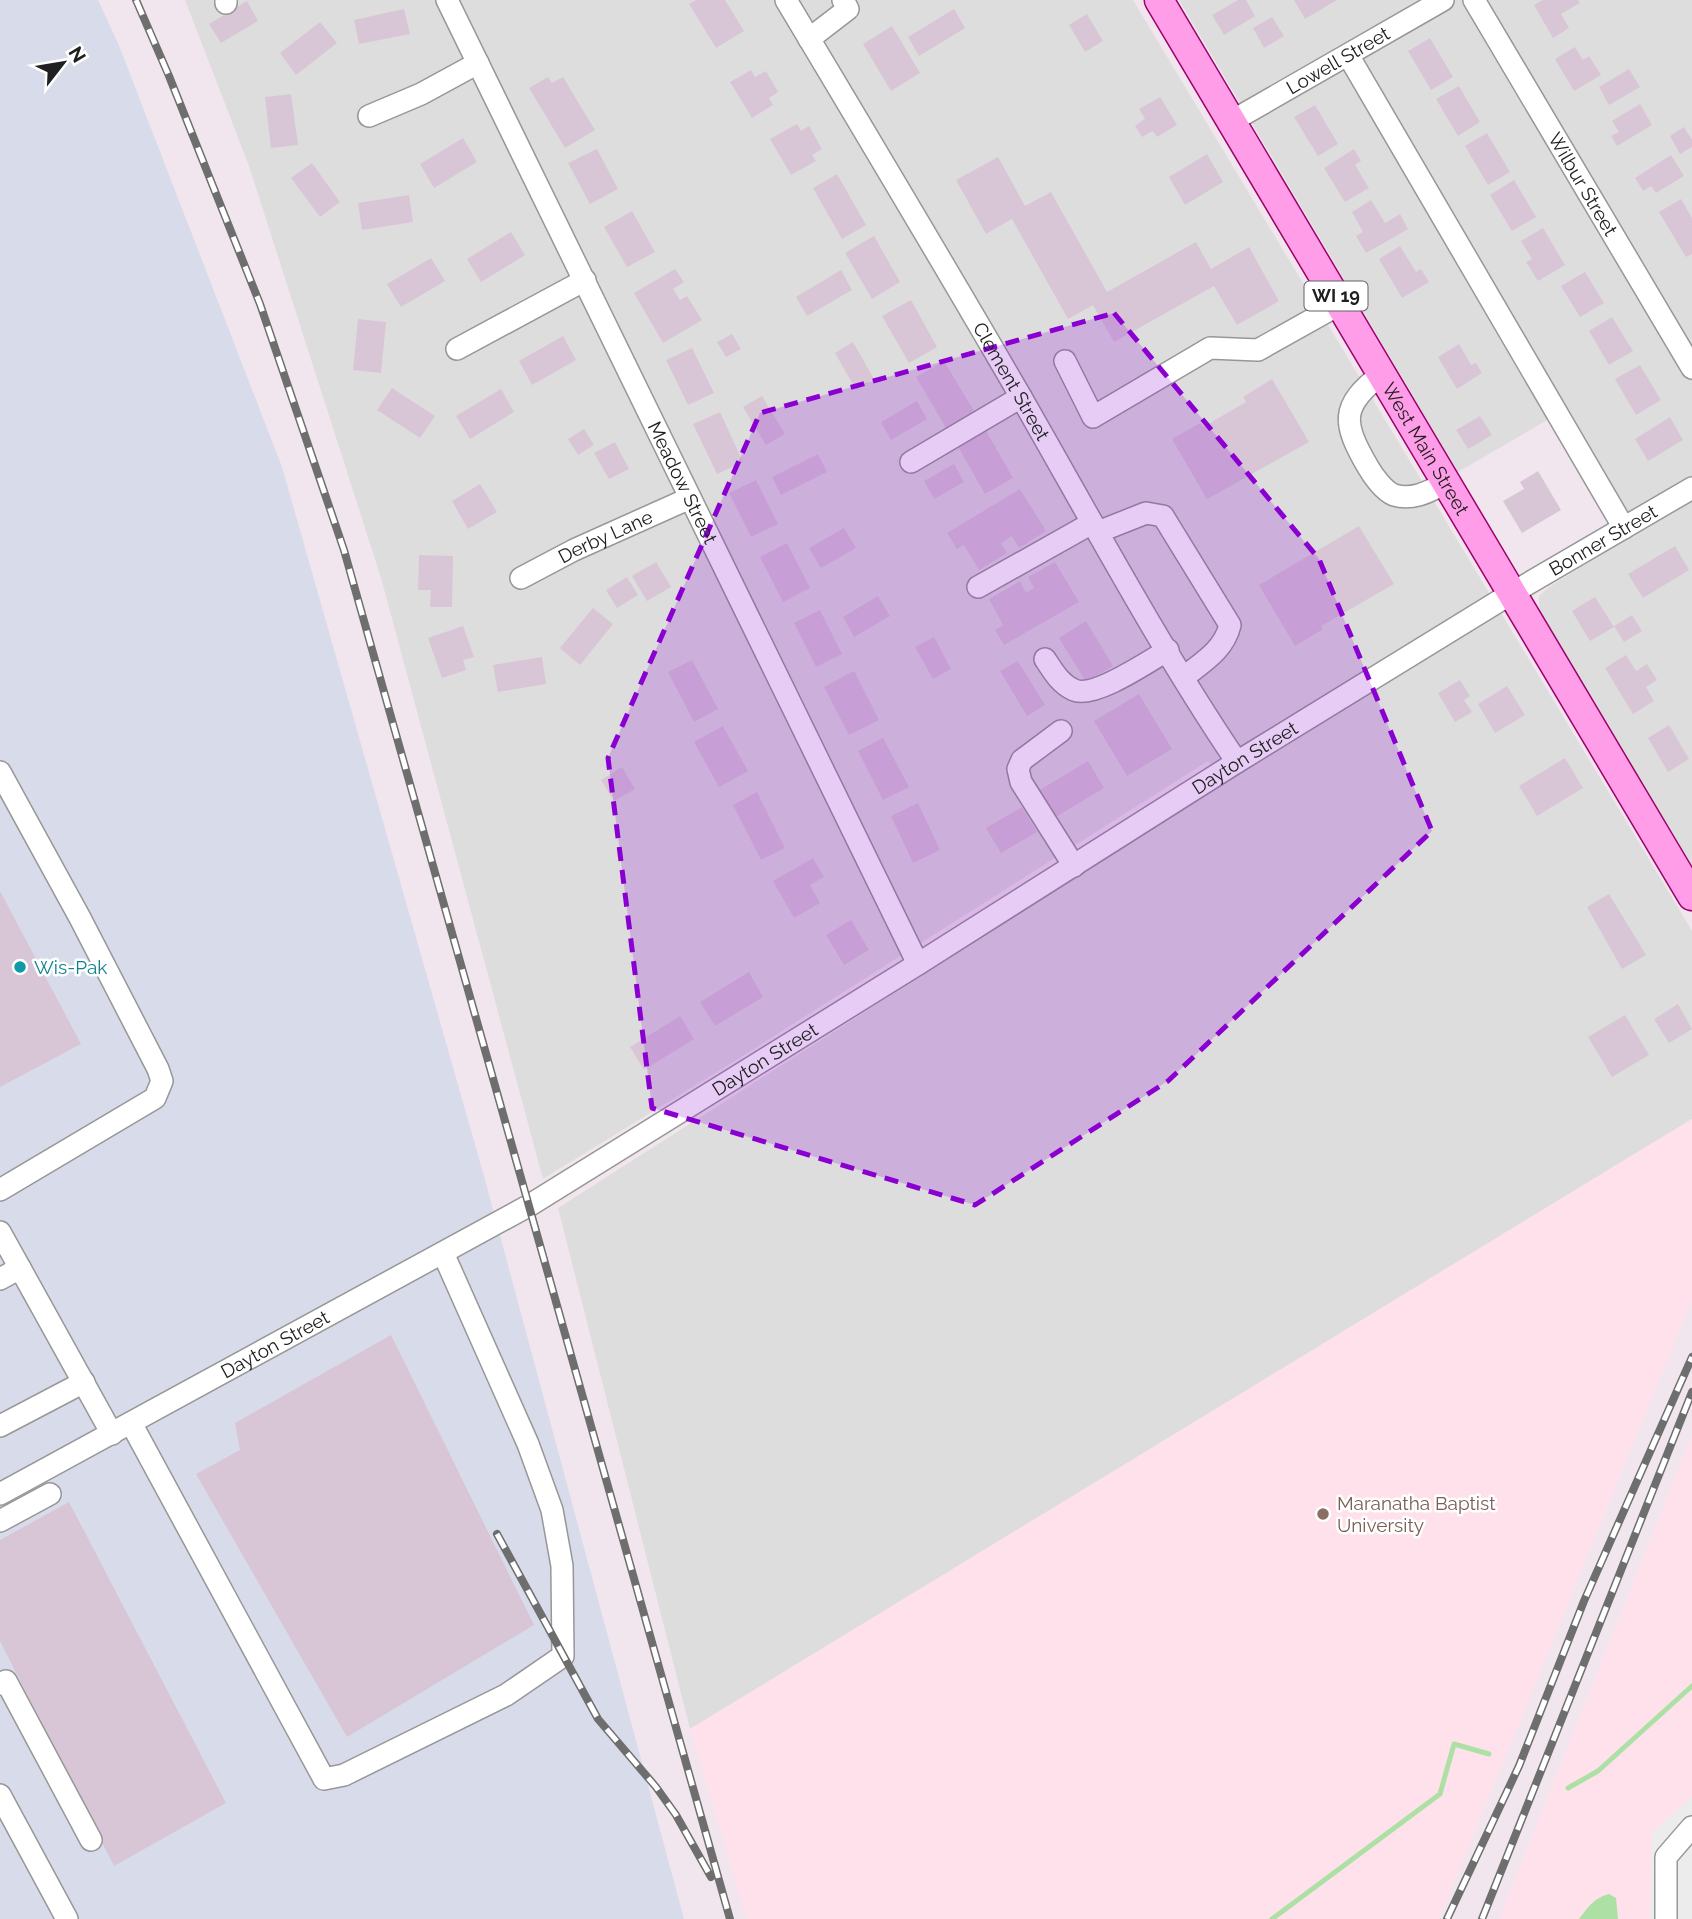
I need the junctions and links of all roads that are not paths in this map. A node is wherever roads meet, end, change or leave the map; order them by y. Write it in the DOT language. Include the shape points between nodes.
graph roads {
  1 [pos="447,0"];
  2 [pos="786,0"];
  3 [pos="843,0"];
  4 [pos="1159,0"];
  5 [pos="1443,0"];
  6 [pos="1474,0"];
  7 [pos="809,39"];
  8 [pos="1348,55"];
  9 [pos="478,62"];
  10 [pos="369,116"];
  11 [pos="1232,121"];
  12 [pos="584,280"];
  13 [pos="1340,304"];
  14 [pos="457,349"];
  15 [pos="1065,361"];
  16 [pos="1692,368"];
  17 [pos="1382,374"];
  18 [pos="1021,397"];
  19 [pos="911,462"];
  20 [pos="1446,483"];
  21 [pos="1692,488"];
  22 [pos="690,498"];
  23 [pos="1095,527"];
  24 [pos="1624,528"];
  25 [pos="522,578"];
  26 [pos="978,587"];
  27 [pos="1512,593"];
  28 [pos="1168,650"];
  29 [pos="1045,659"];
  30 [pos="1184,677"];
  31 [pos="1061,731"];
  32 [pos="1237,762"];
  33 [pos="0,772"];
  34 [pos="1074,866"];
  35 [pos="1692,896"];
  36 [pos="918,964"];
  37 [pos="0,1190"];
  38 [pos="0,1232"];
  39 [pos="443,1253"];
  40 [pos="20,1268"];
  41 [pos="0,1279"];
  42 [pos="85,1382"];
  43 [pos="131,1423"];
  44 [pos="0,1426"];
  45 [pos="112,1434"];
  46 [pos="0,1494"];
  47 [pos="50,1494"];
  48 [pos="0,1521"];
  49 [pos="2,1678"];
  50 [pos="0,1795"];
  51 [pos="1692,1827"];
  52 [pos="91,1840"];
  53 [pos="67,1919"];
  54 [pos="1666,1919"];
  1 -- 9 [label="street, Meadow Street"];
  2 -- 7 [label="street, Clement Street"];
  3 -- 7 [label="street" via="848,9"];
  4 -- 11 [label="main road, West Main Street / WI 19"];
  5 -- 8 [label="street, Lowell Street"];
  6 -- 16 [label="street, Wilbur Street"];
  7 -- 18 [label="street, Clement Street"];
  8 -- 11 [label="street, Lowell Street"];
  8 -- 24 [label="street"];
  9 -- 10 [label="street"];
  9 -- 12 [label="street, Meadow Street"];
  11 -- 13 [label="main road, West Main Street / WI 19"];
  12 -- 14 [label="street"];
  12 -- 22 [label="street, Meadow Street"];
  13 -- 15 [label="street" via="1258,350 1210,348 1093,417"];
  13 -- 17 [label="main road, West Main Street / WI 19"];
  17 -- 20 [label="main road, West Main Street / WI 19"];
  17 -- 20 [label="street" via="1357,398 1348,428 1374,477 1393,495 1418,496"];
  18 -- 19 [label="street"];
  18 -- 23 [label="street, Clement Street"];
  20 -- 27 [label="main road, West Main Street / WI 19"];
  21 -- 24 [label="street, Bonner Street"];
  22 -- 25 [label="street, Derby Lane"];
  22 -- 36 [label="street, Meadow Street"];
  23 -- 26 [label="street"];
  23 -- 28 [label="street, Clement Street"];
  23 -- 30 [label="street" via="1146,513 1163,516 1230,625 1213,654"];
  24 -- 27 [label="street, Bonner Street"];
  27 -- 32 [label="street, Dayton Street"];
  27 -- 35 [label="main road, West Main Street / WI 19"];
  28 -- 29 [label="street" via="1096,690 1077,692 1063,684"];
  28 -- 30 [label="street, Clement Street"];
  30 -- 32 [label="street, Clement Street"];
  31 -- 34 [label="street" via="1021,760 1018,769 1021,782"];
  32 -- 34 [label="street, Dayton Street"];
  33 -- 37 [label="street" via="162,1081 155,1098"];
  34 -- 36 [label="street, Dayton Street"];
  36 -- 39 [label="street, Dayton Street" via="530,1205"];
  38 -- 40 [label="street"];
  39 -- 43 [label="street, Dayton Street"];
  39 -- 43 [label="street" via="528,1444 552,1510 562,1566 563,1656 506,1695 344,1775 324,1779"];
  40 -- 41 [label="street"];
  40 -- 42 [label="street"];
  42 -- 44 [label="street"];
  42 -- 45 [label="street"];
  43 -- 45 [label="street, Dayton Street"];
  45 -- 46 [label="street, Dayton Street"];
  47 -- 48 [label="street"];
  49 -- 52 [label="street"];
  50 -- 53 [label="street"];
  51 -- 54 [label="street" via="1666,1857"];
}
